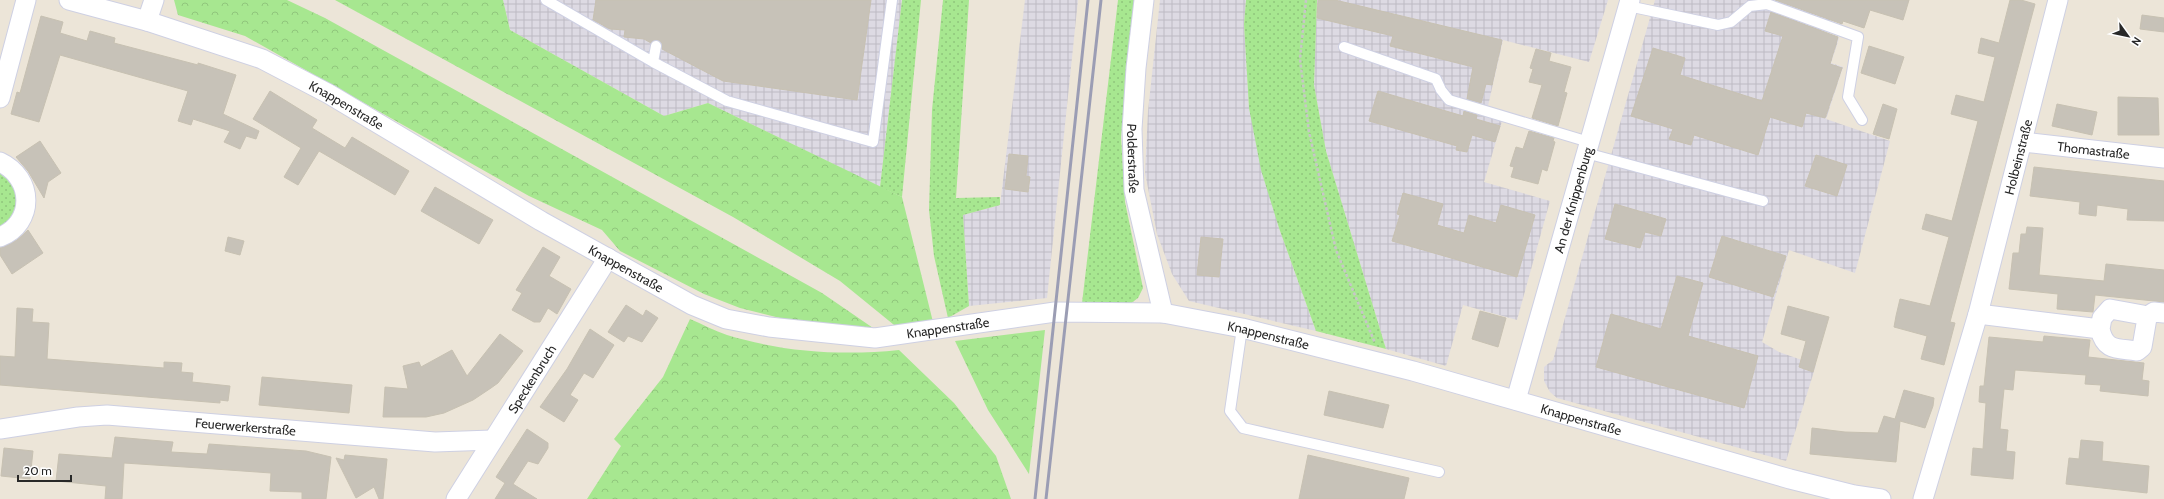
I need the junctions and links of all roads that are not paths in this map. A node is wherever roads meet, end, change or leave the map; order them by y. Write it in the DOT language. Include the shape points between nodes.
graph roads {
  1 [pos="26,0"];
  2 [pos="69,0"];
  3 [pos="154,0"];
  4 [pos="546,0"];
  5 [pos="892,0"];
  6 [pos="1144,0"];
  7 [pos="2058,0"];
  8 [pos="1629,3"];
  9 [pos="1749,3"];
  10 [pos="147,21"];
  11 [pos="656,46"];
  12 [pos="1344,47"];
  13 [pos="653,62"];
  14 [pos="0,98"];
  15 [pos="1862,120"];
  16 [pos="2023,142"];
  17 [pos="1588,148"];
  18 [pos="2164,158"];
  19 [pos="0,162"];
  20 [pos="1763,201"];
  21 [pos="0,237"];
  22 [pos="608,258"];
  23 [pos="1163,313"];
  24 [pos="2164,313"];
  25 [pos="1978,314"];
  26 [pos="2146,317"];
  27 [pos="1242,328"];
  28 [pos="2100,329"];
  29 [pos="1516,400"];
  30 [pos="0,429"];
  31 [pos="492,440"];
  32 [pos="1439,472"];
  33 [pos="456,499"];
  34 [pos="1881,499"];
  35 [pos="1923,499"];
  1 -- 14 [label="street"];
  2 -- 10 [label="street, Knappenstraße"];
  3 -- 10 [label="street"];
  4 -- 13 [label="lane"];
  5 -- 13 [label="lane" via="873,142 727,101"];
  6 -- 23 [label="street, Polderstraße" via="1132,129 1134,190"];
  7 -- 16 [label="street, Holbeinstraße"];
  8 -- 9 [label="lane" via="1718,25 1730,22"];
  8 -- 17 [label="street, An der Knippenburg"];
  9 -- 15 [label="lane" via="1767,4 1858,37 1848,97"];
  10 -- 22 [label="street, Knappenstraße" via="262,59 329,94"];
  11 -- 13 [label="lane"];
  12 -- 17 [label="lane" via="1436,79 1449,100"];
  16 -- 18 [label="street, Thomastraße"];
  16 -- 25 [label="street, Holbeinstraße"];
  17 -- 20 [label="lane"];
  17 -- 29 [label="street, An der Knippenburg"];
  19 -- 21 [label="street" via="11,167 18,176 24,186 26,200 22,216 14,229"];
  22 -- 23 [label="street, Knappenstraße" via="692,305 726,319 769,327 875,338 1055,312"];
  22 -- 31 [label="street, Speckenbruch"];
  23 -- 27 [label="street, Knappenstraße"];
  24 -- 26 [label="street" via="2154,312"];
  25 -- 28 [label="street"];
  25 -- 35 [label="street, Holbeinstraße"];
  26 -- 28 [label="street" via="2143,314 2110,309 2102,318"];
  26 -- 28 [label="street" via="2142,347 2137,351 2111,348 2104,343"];
  27 -- 29 [label="street, Knappenstraße" via="1372,360"];
  27 -- 32 [label="lane" via="1230,411 1243,428"];
  29 -- 34 [label="street, Knappenstraße" via="1790,479"];
  30 -- 31 [label="street, Feuerwerkerstraße" via="107,415 435,442"];
  31 -- 33 [label="street, Speckenbruch"];
}
